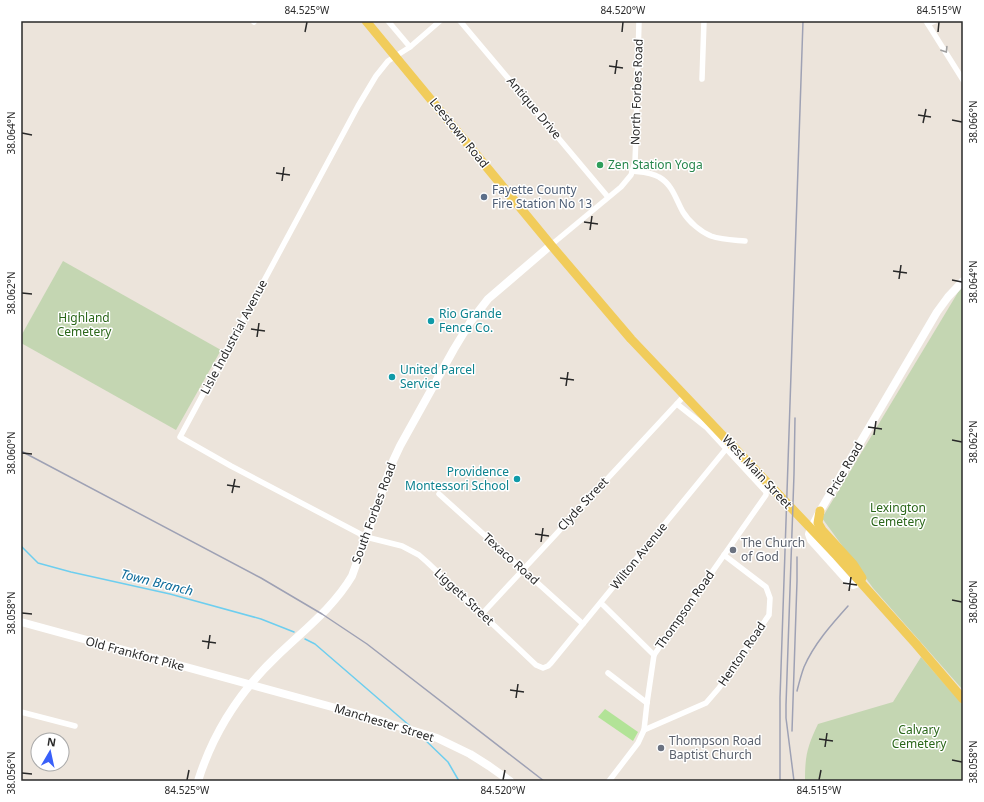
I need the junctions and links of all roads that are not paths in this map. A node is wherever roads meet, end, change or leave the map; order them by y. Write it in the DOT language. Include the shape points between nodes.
graph roads {
  1 [pos="366,21"];
  2 [pos="388,21"];
  3 [pos="440,21"];
  4 [pos="460,21"];
  5 [pos="639,21"];
  6 [pos="704,21"];
  7 [pos="935,21"];
  8 [pos="927,23"];
  9 [pos="410,47"];
  10 [pos="396,55"];
  11 [pos="702,80"];
  12 [pos="963,80"];
  13 [pos="632,171"];
  14 [pos="608,196"];
  15 [pos="745,241"];
  16 [pos="551,245"];
  17 [pos="963,281"];
  18 [pos="685,395"];
  19 [pos="677,404"];
  20 [pos="728,445"];
  21 [pos="439,494"];
  22 [pos="820,511"];
  23 [pos="366,537"];
  24 [pos="724,555"];
  25 [pos="523,569"];
  26 [pos="859,581"];
  27 [pos="870,593"];
  28 [pos="601,603"];
  29 [pos="482,614"];
  30 [pos="21,622"];
  31 [pos="583,624"];
  32 [pos="654,655"];
  33 [pos="551,663"];
  34 [pos="608,673"];
  35 [pos="250,684"];
  36 [pos="963,699"];
  37 [pos="647,703"];
  38 [pos="21,712"];
  39 [pos="75,726"];
  40 [pos="644,730"];
  41 [pos="198,781"];
  42 [pos="510,781"];
  43 [pos="609,781"];
  1 -- 10 [label="main road, Leestown Road"];
  2 -- 9 [label="street"];
  3 -- 9 [label="street"];
  4 -- 14 [label="street, Antique Drive"];
  5 -- 13 [label="street, North Forbes Road" via="635,162"];
  6 -- 11 [label="street"];
  7 -- 8 [label="street"];
  8 -- 12 [label="street, one-way"];
  9 -- 10 [label="street"];
  10 -- 16 [label="main road, Leestown Road"];
  10 -- 23 [label="street, Lisle Industrial Avenue" via="384,65 359,104 180,437"];
  13 -- 14 [label="street, North Forbes Road" via="627,181"];
  13 -- 15 [label="street" via="650,173 664,180 673,191 687,218 710,236"];
  14 -- 16 [label="street, North Forbes Road"];
  16 -- 18 [label="main road, West Main Street"];
  16 -- 23 [label="main road, South Forbes Road" via="488,299 471,321 400,446"];
  17 -- 22 [label="main road, Price Road" via="937,312"];
  18 -- 19 [label="street, Clyde Street"];
  18 -- 20 [label="main road, West Main Street"];
  19 -- 20 [label="street"];
  19 -- 25 [label="street, Clyde Street"];
  20 -- 24 [label="street, Thompson Road" via="766,492"];
  20 -- 26 [label="main road, West Main Street"];
  20 -- 28 [label="street, Wilton Avenue"];
  21 -- 25 [label="street, Texaco Road"];
  22 -- 26 [label="main road, Price Road" via="809,534 811,540 850,583 853,585"];
  22 -- 27 [label="main road" via="818,520 822,530 853,564"];
  23 -- 29 [label="street, Liggett Street" via="415,552"];
  23 -- 35 [label="main road, South Forbes Road" via="352,576 340,594"];
  24 -- 32 [label="street, Thompson Road"];
  24 -- 40 [label="street, Henton Road" via="766,587 770,598 769,615 717,692 706,703"];
  25 -- 29 [label="street, Clyde Street"];
  25 -- 31 [label="street, Texaco Road"];
  26 -- 27 [label="main road, West Main Street"];
  27 -- 36 [label="main road, West Main Street"];
  28 -- 31 [label="street, Wilton Avenue"];
  28 -- 32 [label="street"];
  29 -- 33 [label="street, Liggett Street" via="536,666 545,668"];
  30 -- 35 [label="main road, Old Frankfort Pike"];
  31 -- 33 [label="street, Wilton Avenue"];
  32 -- 37 [label="street, Thompson Road"];
  34 -- 37 [label="street"];
  35 -- 41 [label="main road, South Forbes Road" via="217,734"];
  35 -- 42 [label="main road, Manchester Street" via="437,738 470,754"];
  37 -- 40 [label="street, Thompson Road"];
  38 -- 39 [label="street"];
  40 -- 43 [label="street, Thompson Road"];
}
